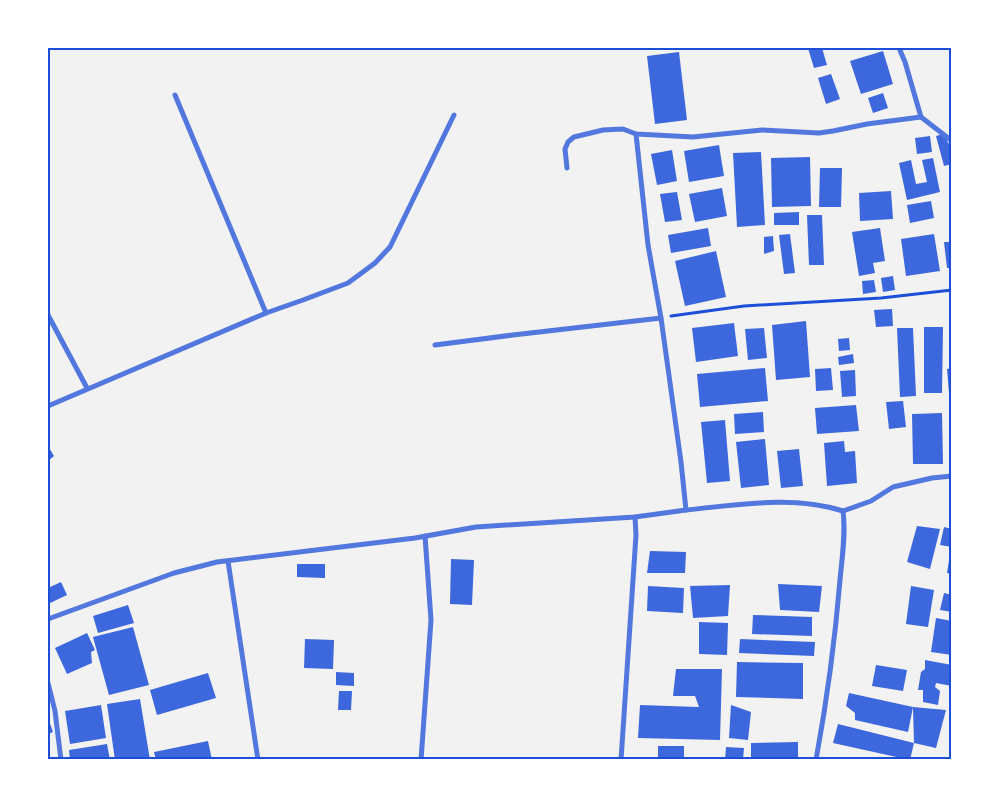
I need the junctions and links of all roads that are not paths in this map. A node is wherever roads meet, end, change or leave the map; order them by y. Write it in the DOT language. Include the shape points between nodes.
graph roads {
  1 [pos="899,48"];
  2 [pos="175,95"];
  3 [pos="454,115"];
  4 [pos="921,117"];
  5 [pos="636,134"];
  6 [pos="952,141"];
  7 [pos="567,168"];
  8 [pos="266,313"];
  9 [pos="48,315"];
  10 [pos="661,318"];
  11 [pos="434,345"];
  12 [pos="87,388"];
  13 [pos="48,406"];
  14 [pos="952,476"];
  15 [pos="686,510"];
  16 [pos="843,511"];
  17 [pos="635,518"];
  18 [pos="425,536"];
  19 [pos="228,561"];
  20 [pos="48,619"];
  21 [pos="48,683"];
  22 [pos="61,760"];
  23 [pos="258,760"];
  24 [pos="421,760"];
  25 [pos="621,760"];
  26 [pos="816,760"];
  1 -- 4 [label="street"];
  2 -- 8 [label="street"];
  3 -- 8 [label="street" via="390,247 375,263 348,283"];
  4 -- 5 [label="street" via="818,133 762,130 693,137"];
  4 -- 6 [label="street"];
  5 -- 7 [label="street" via="622,129 603,130 574,138 565,149"];
  5 -- 10 [label="street" via="648,245"];
  8 -- 12 [label="street"];
  9 -- 12 [label="street"];
  10 -- 11 [label="street"];
  10 -- 15 [label="street"];
  12 -- 13 [label="street"];
  14 -- 16 [label="street" via="893,487 870,501"];
  15 -- 16 [label="street" via="796,503"];
  15 -- 17 [label="street"];
  16 -- 26 [label="street" via="837,609"];
  17 -- 18 [label="street" via="476,527"];
  17 -- 25 [label="street"];
  18 -- 19 [label="street"];
  18 -- 24 [label="street" via="431,620"];
  19 -- 20 [label="street" via="174,573"];
  19 -- 23 [label="street"];
  21 -- 22 [label="street"];
}
